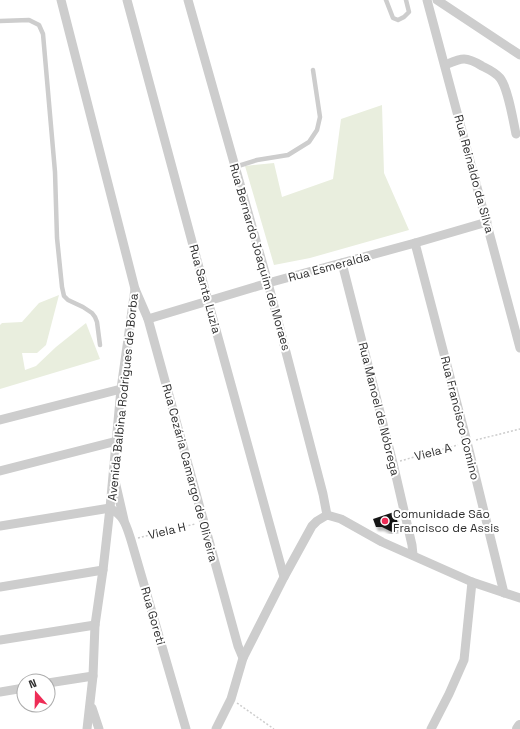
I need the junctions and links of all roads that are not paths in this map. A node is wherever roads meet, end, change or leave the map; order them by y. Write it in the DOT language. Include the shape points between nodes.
graph roads {
  1 [pos="61,0"];
  2 [pos="128,0"];
  3 [pos="188,0"];
  4 [pos="386,0"];
  5 [pos="406,0"];
  6 [pos="427,0"];
  7 [pos="437,0"];
  8 [pos="0,21"];
  9 [pos="520,55"];
  10 [pos="444,65"];
  11 [pos="313,70"];
  12 [pos="516,134"];
  13 [pos="234,166"];
  14 [pos="487,222"];
  15 [pos="416,243"];
  16 [pos="342,263"];
  17 [pos="268,283"];
  18 [pos="135,289"];
  19 [pos="208,301"];
  20 [pos="148,319"];
  21 [pos="100,345"];
  22 [pos="520,348"];
  23 [pos="121,389"];
  24 [pos="0,420"];
  25 [pos="116,441"];
  26 [pos="0,472"];
  27 [pos="114,473"];
  28 [pos="110,508"];
  29 [pos="327,515"];
  30 [pos="125,521"];
  31 [pos="0,526"];
  32 [pos="413,555"];
  33 [pos="103,570"];
  34 [pos="284,577"];
  35 [pos="472,582"];
  36 [pos="0,587"];
  37 [pos="504,593"];
  38 [pos="520,598"];
  39 [pos="95,624"];
  40 [pos="0,640"];
  41 [pos="243,658"];
  42 [pos="93,676"];
  43 [pos="56,682"];
  44 [pos="16,689"];
  45 [pos="0,692"];
  46 [pos="90,705"];
  47 [pos="520,726"];
  48 [pos="87,729"];
  49 [pos="99,729"];
  50 [pos="186,729"];
  51 [pos="216,729"];
  52 [pos="431,729"];
  53 [pos="518,729"];
  1 -- 18 [label="street, Avenida Balbina Rodrigues de Borba"];
  2 -- 19 [label="street, Rua Santa Luzia"];
  3 -- 13 [label="street, Rua Bernardo Joaquim de Moraes"];
  4 -- 5 [label="lane" via="393,18 398,20 409,12"];
  6 -- 10 [label="street, Rua Reinaldo da Silva"];
  7 -- 9 [label="street"];
  8 -- 21 [label="lane" via="29,20 39,25 43,34 62,287 68,300 83,307 95,317"];
  10 -- 12 [label="street" via="466,58 499,77 505,88"];
  10 -- 14 [label="street, Rua Reinaldo da Silva"];
  11 -- 13 [label="lane" via="320,117 317,130 309,142 288,155"];
  13 -- 17 [label="street, Rua Bernardo Joaquim de Moraes"];
  14 -- 15 [label="street, Rua Esmeralda"];
  14 -- 22 [label="street, Rua Reinaldo da Silva"];
  15 -- 16 [label="street, Rua Esmeralda"];
  15 -- 37 [label="street, Rua Francisco Comino"];
  16 -- 17 [label="street, Rua Esmeralda"];
  16 -- 32 [label="street, Rua Manoel de Nóbrega" via="393,463"];
  17 -- 19 [label="street, Rua Esmeralda"];
  17 -- 29 [label="street, Rua Bernardo Joaquim de Moraes"];
  18 -- 20 [label="street, Rua Cezária Camargo de Oliveira"];
  18 -- 23 [label="street, Avenida Balbina Rodrigues de Borba"];
  19 -- 20 [label="street, Rua Esmeralda"];
  19 -- 34 [label="street, Rua Santa Luzia"];
  20 -- 41 [label="street, Rua Cezária Camargo de Oliveira"];
  23 -- 24 [label="street"];
  23 -- 25 [label="street, Avenida Balbina Rodrigues de Borba"];
  25 -- 26 [label="street"];
  25 -- 27 [label="street, Avenida Balbina Rodrigues de Borba"];
  27 -- 28 [label="street, Avenida Balbina Rodrigues de Borba"];
  27 -- 30 [label="street, Rua Goreti"];
  28 -- 30 [label="street"];
  28 -- 31 [label="street"];
  28 -- 33 [label="street, Avenida Balbina Rodrigues de Borba"];
  29 -- 32 [label="street"];
  29 -- 34 [label="street" via="312,526"];
  30 -- 50 [label="street, Rua Goreti"];
  32 -- 35 [label="street"];
  33 -- 36 [label="street"];
  33 -- 39 [label="street, Avenida Balbina Rodrigues de Borba"];
  34 -- 41 [label="street"];
  35 -- 37 [label="street"];
  35 -- 52 [label="street" via="464,660 450,694"];
  37 -- 38 [label="street"];
  39 -- 40 [label="street"];
  39 -- 42 [label="street, Avenida Balbina Rodrigues de Borba"];
  41 -- 51 [label="street" via="231,699"];
  42 -- 43 [label="street"];
  42 -- 46 [label="street, Avenida Balbina Rodrigues de Borba"];
  44 -- 45 [label="street"];
  46 -- 48 [label="street, Avenida Balbina Rodrigues de Borba"];
  46 -- 49 [label="street"];
  47 -- 53 [label="street"];
}
